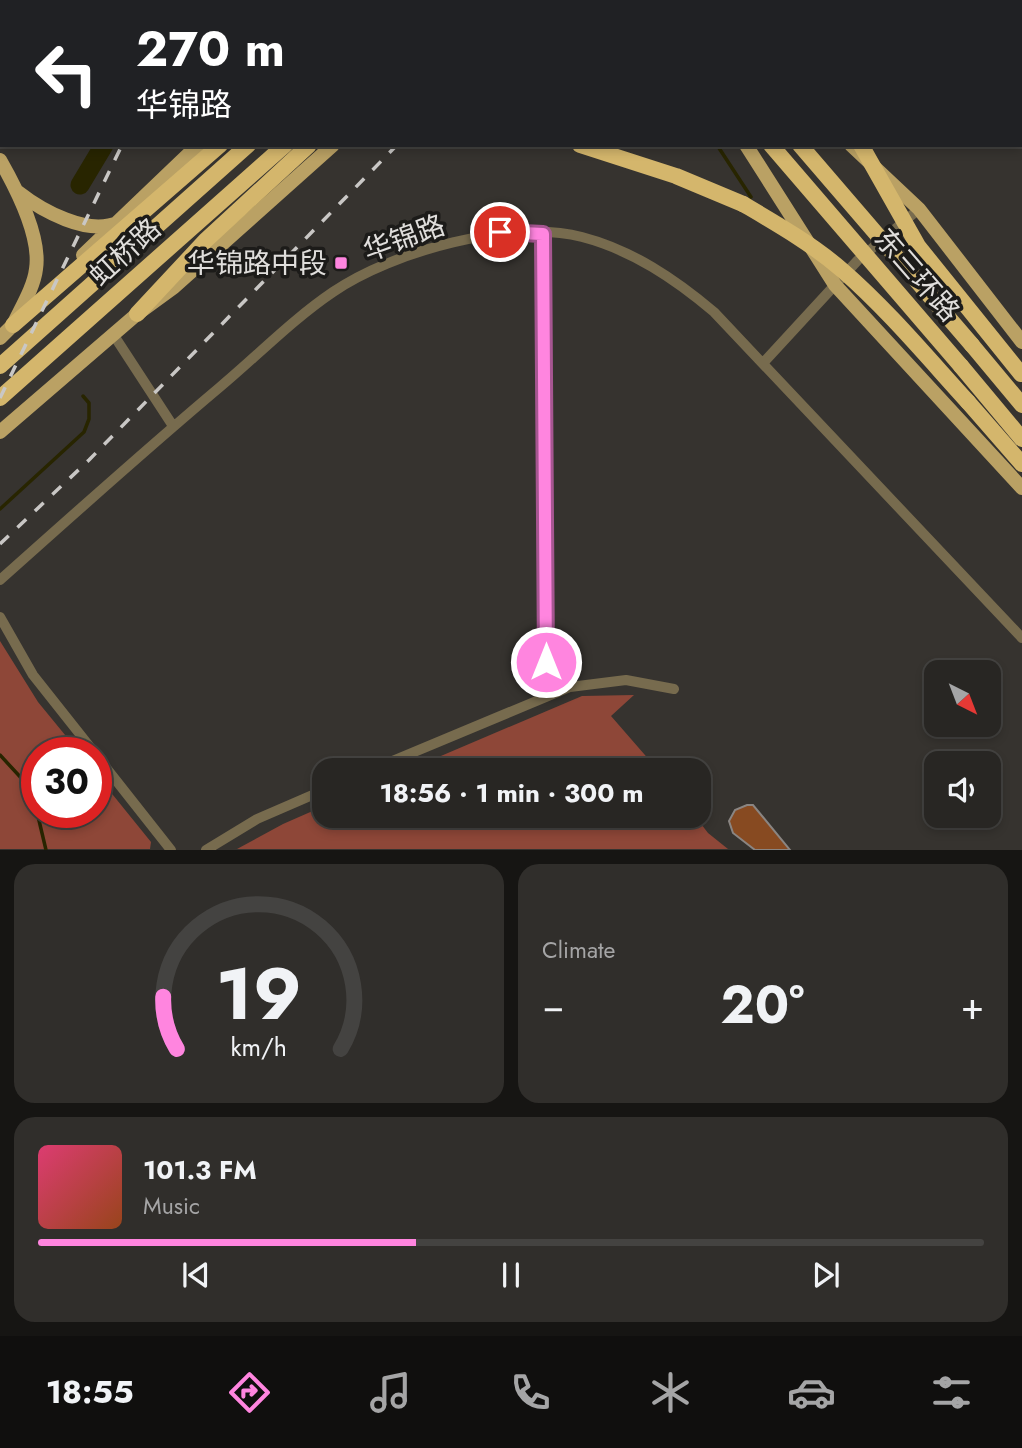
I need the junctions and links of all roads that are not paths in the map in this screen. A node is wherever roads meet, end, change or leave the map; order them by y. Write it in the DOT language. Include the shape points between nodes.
graph roads {
  1 [pos="196,147"];
  2 [pos="218,147"];
  3 [pos="246,147"];
  4 [pos="283,147"];
  5 [pos="307,147"];
  6 [pos="331,147"];
  7 [pos="586,147"];
  8 [pos="747,147"];
  9 [pos="773,147"];
  10 [pos="802,147"];
  11 [pos="853,147"];
  12 [pos="862,147"];
  13 [pos="0,160"];
  14 [pos="18,192"];
  15 [pos="161,198"];
  16 [pos="919,209"];
  17 [pos="114,224"];
  18 [pos="543,234"];
  19 [pos="835,285"];
  20 [pos="137,314"];
  21 [pos="13,325"];
  22 [pos="113,334"];
  23 [pos="0,338"];
  24 [pos="1022,342"];
  25 [pos="764,362"];
  26 [pos="0,366"];
  27 [pos="1021,375"];
  28 [pos="0,398"];
  29 [pos="1022,405"];
  30 [pos="173,426"];
  31 [pos="0,432"];
  32 [pos="1022,439"];
  33 [pos="1022,464"];
  34 [pos="1022,488"];
  35 [pos="0,580"];
  36 [pos="0,617"];
  37 [pos="1022,638"];
  38 [pos="674,689"];
  39 [pos="554,693"];
  40 [pos="82,737"];
  41 [pos="400,758"];
  42 [pos="112,775"];
  43 [pos="312,795"];
  44 [pos="171,849"];
  45 [pos="206,849"];
  1 -- 17 [label="main road"];
  2 -- 15 [label="highway"];
  3 -- 26 [label="highway, 虹桥路"];
  4 -- 28 [label="highway, 虹桥路"];
  5 -- 20 [label="highway" via="205,241"];
  6 -- 20 [label="main road" via="174,287"];
  7 -- 33 [label="highway, bridge" via="713,190 805,241 868,294"];
  8 -- 19 [label="main road"];
  9 -- 32 [label="highway, 东三环路, bridge"];
  10 -- 29 [label="highway, 东三环路, bridge"];
  11 -- 16 [label="main road"];
  12 -- 27 [label="highway, bridge" via="918,246"];
  13 -- 14 [label="main road"];
  14 -- 17 [label="main road" via="58,218"];
  14 -- 21 [label="main road" via="37,253 36,272"];
  15 -- 17 [label="main road"];
  15 -- 21 [label="highway"];
  16 -- 19 [label="street"];
  16 -- 24 [label="main road"];
  17 -- 21 [label="main road"];
  18 -- 25 [label="street, 华锦路" via="580,236 662,271 715,312"];
  18 -- 30 [label="street, 华锦路" via="500,232 446,244 394,262 334,291"];
  18 -- 39 [label="street" via="546,662"];
  19 -- 25 [label="street"];
  19 -- 34 [label="main road"];
  20 -- 22 [label="main road"];
  21 -- 23 [label="main road"];
  22 -- 30 [label="street"];
  22 -- 31 [label="main road"];
  25 -- 37 [label="street, 华锦路"];
  30 -- 35 [label="street, 华锦路"];
  36 -- 40 [label="street" via="33,674"];
  38 -- 39 [label="street" via="626,680 600,681"];
  39 -- 41 [label="street"];
  42 -- 44 [label="street"];
  43 -- 45 [label="street" via="257,819"];
}
